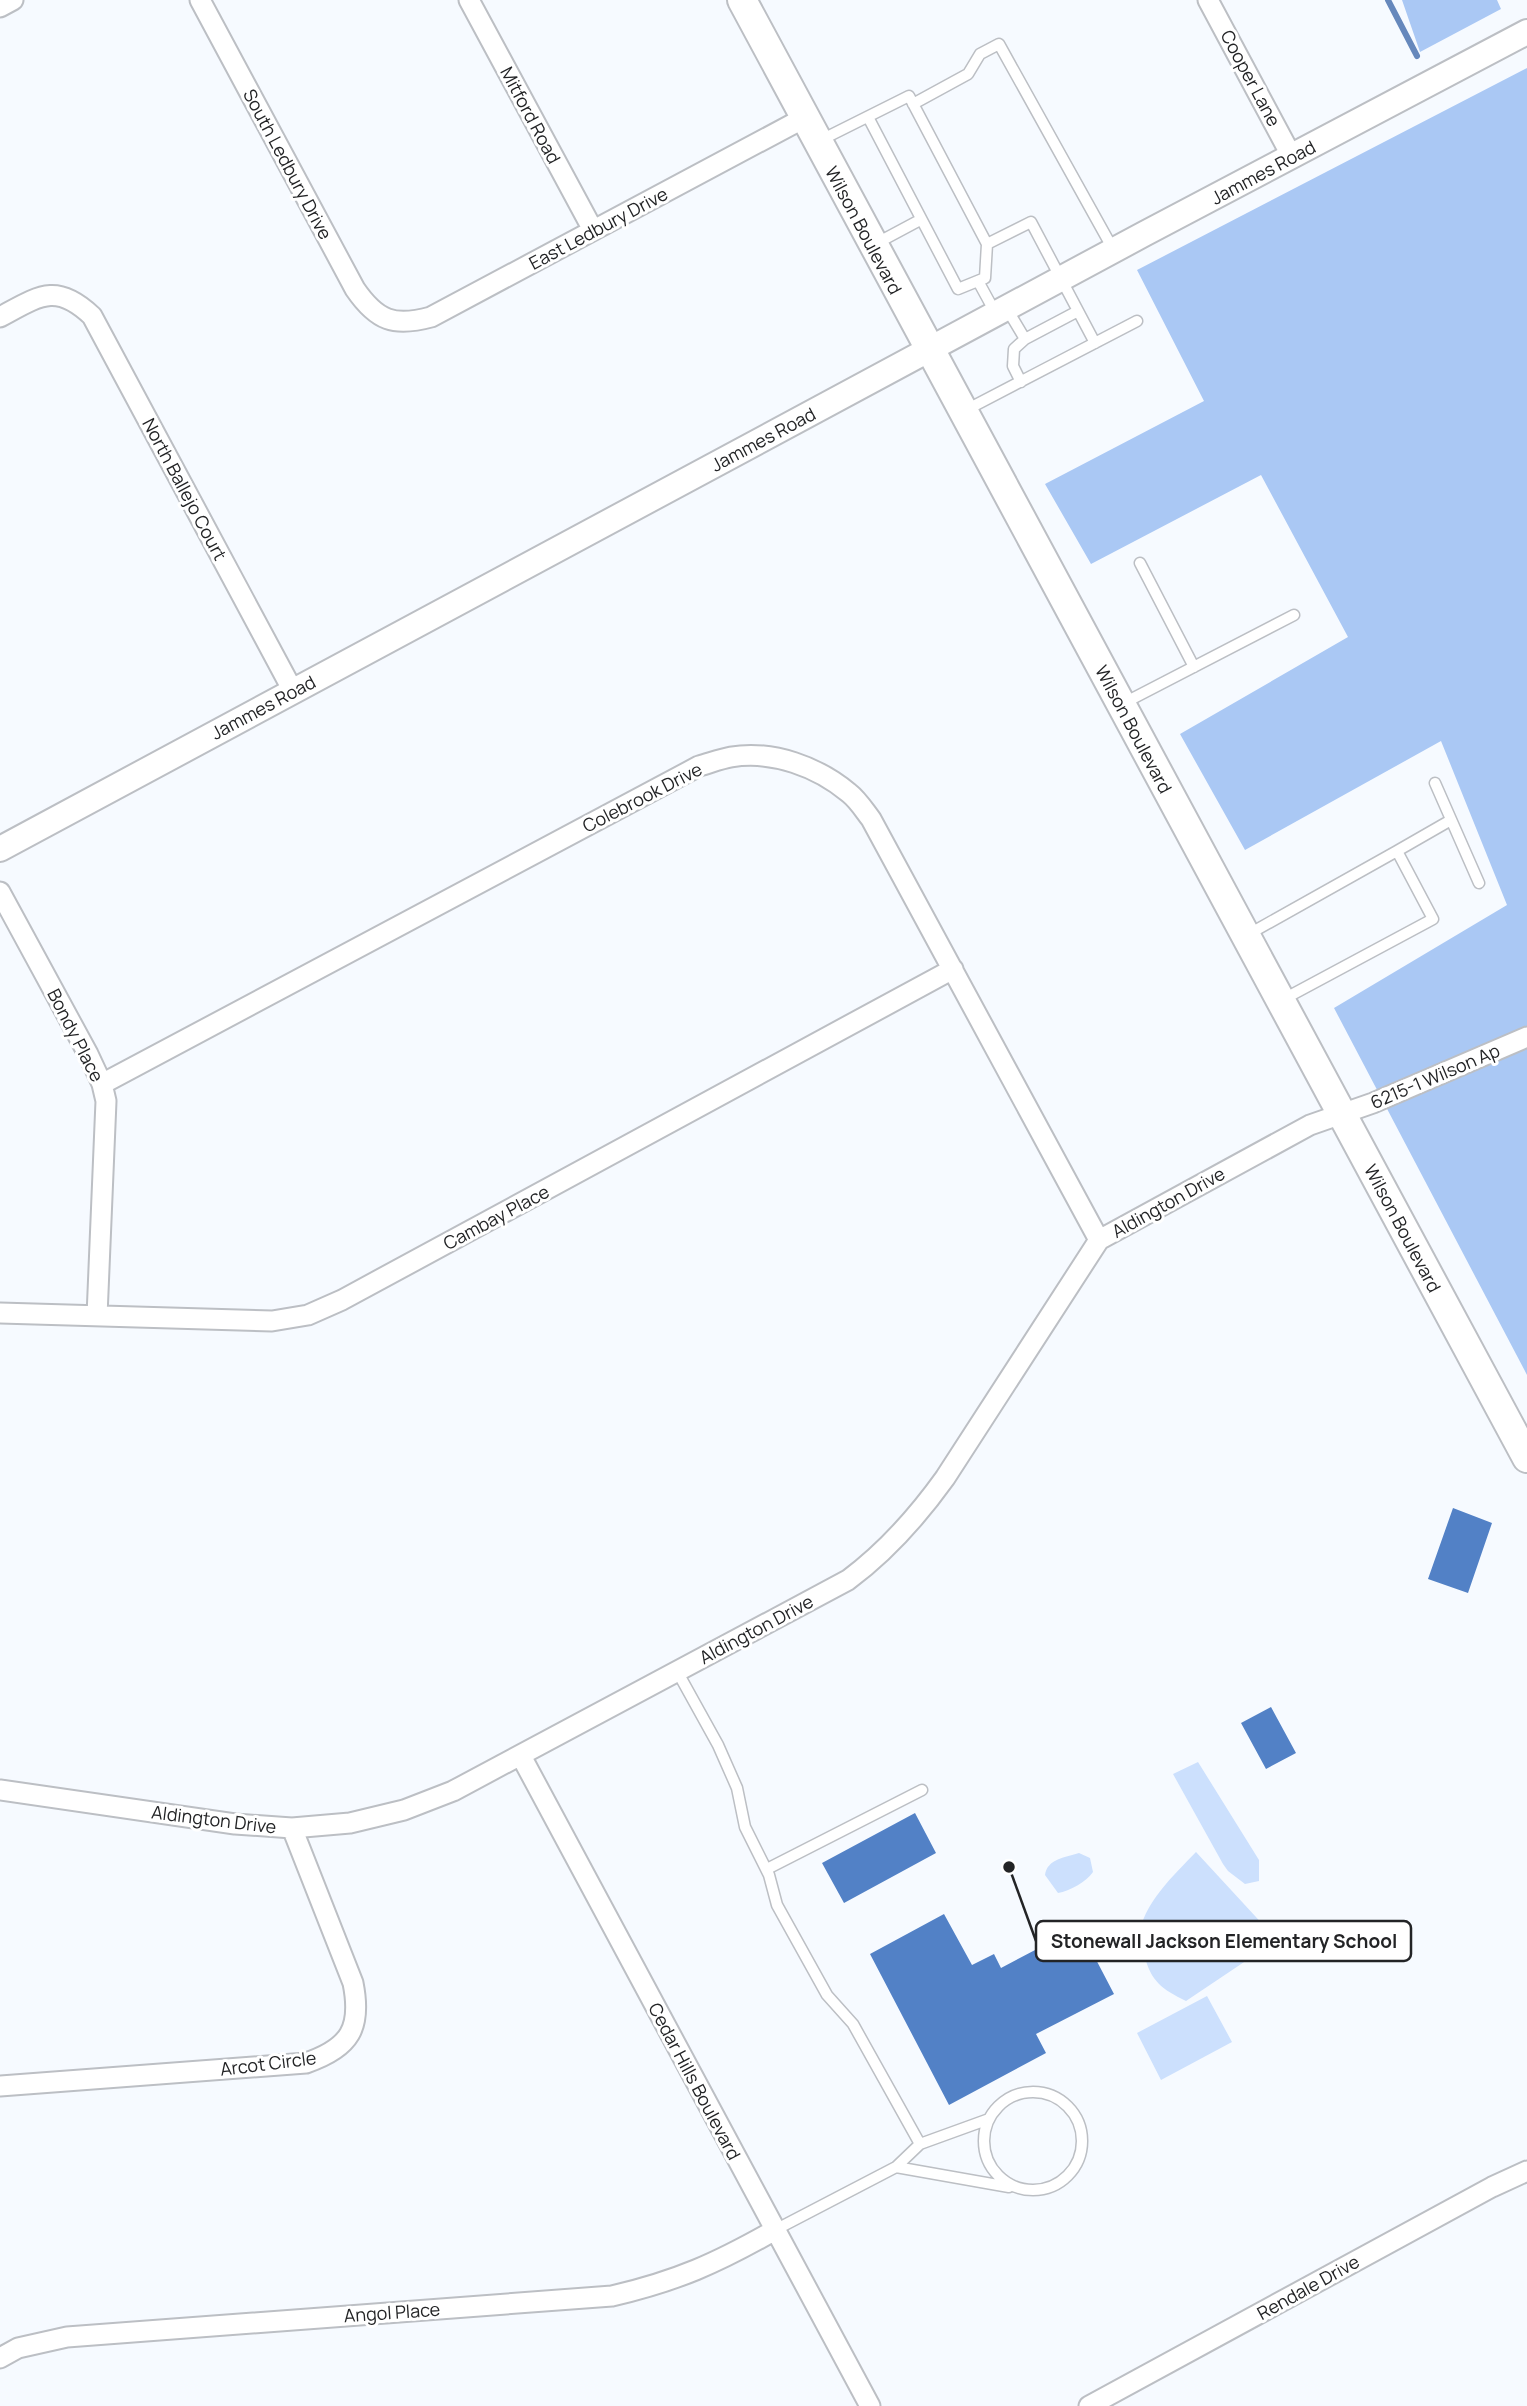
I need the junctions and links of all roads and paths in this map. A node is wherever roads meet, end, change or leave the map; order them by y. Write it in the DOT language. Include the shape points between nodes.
graph roads {
  1 [pos="13,0"];
  2 [pos="200,0"];
  3 [pos="469,0"];
  4 [pos="742,0"];
  5 [pos="1208,0"];
  6 [pos="0,7"];
  7 [pos="1527,32"];
  8 [pos="913,104"];
  9 [pos="868,117"];
  10 [pos="811,130"];
  11 [pos="1292,157"];
  12 [pos="920,220"];
  13 [pos="593,230"];
  14 [pos="987,244"];
  15 [pos="873,246"];
  16 [pos="1113,251"];
  17 [pos="1062,279"];
  18 [pos="978,281"];
  19 [pos="1001,311"];
  20 [pos="1078,311"];
  21 [pos="0,317"];
  22 [pos="387,319"];
  23 [pos="1136,321"];
  24 [pos="1026,339"];
  25 [pos="1095,343"];
  26 [pos="929,350"];
  27 [pos="1021,382"];
  28 [pos="963,412"];
  29 [pos="1140,563"];
  30 [pos="1294,615"];
  31 [pos="1194,667"];
  32 [pos="293,691"];
  33 [pos="1121,705"];
  34 [pos="1435,783"];
  35 [pos="1451,820"];
  36 [pos="0,849"];
  37 [pos="1397,850"];
  38 [pos="1479,883"];
  39 [pos="0,892"];
  40 [pos="1246,936"];
  41 [pos="953,969"];
  42 [pos="1281,1000"];
  43 [pos="1527,1037"];
  44 [pos="102,1084"];
  45 [pos="1342,1114"];
  46 [pos="1099,1240"];
  47 [pos="0,1314"];
  48 [pos="97,1316"];
  49 [pos="1527,1458"];
  50 [pos="677,1671"];
  51 [pos="521,1756"];
  52 [pos="0,1790"];
  53 [pos="922,1790"];
  54 [pos="292,1828"];
  55 [pos="767,1870"];
  56 [pos="0,2086"];
  57 [pos="989,2119"];
  58 [pos="920,2144"];
  59 [pos="896,2167"];
  60 [pos="1527,2171"];
  61 [pos="1018,2188"];
  62 [pos="775,2230"];
  63 [pos="0,2358"];
  64 [pos="870,2406"];
  65 [pos="1089,2406"];
  1 -- 6 [label="street"];
  2 -- 22 [label="street, South Ledbury Drive" via="355,289 369,308"];
  3 -- 13 [label="street, Mitford Road"];
  4 -- 10 [label="main road, Wilson Boulevard"];
  5 -- 11 [label="street, Cooper Lane"];
  7 -- 11 [label="street, Jammes Road"];
  8 -- 9 [label="lane" via="909,96"];
  8 -- 14 [label="lane"];
  8 -- 16 [label="lane" via="968,74 980,54 999,44"];
  9 -- 10 [label="lane"];
  9 -- 12 [label="lane"];
  10 -- 13 [label="street, East Ledbury Drive"];
  10 -- 15 [label="main road, Wilson Boulevard"];
  11 -- 16 [label="street, Jammes Road"];
  12 -- 15 [label="lane"];
  12 -- 18 [label="lane" via="958,289"];
  13 -- 22 [label="street, East Ledbury Drive" via="431,317 409,323"];
  14 -- 17 [label="lane" via="1031,222"];
  14 -- 18 [label="lane" via="985,278"];
  15 -- 26 [label="main road, Wilson Boulevard"];
  16 -- 17 [label="street, Jammes Road"];
  17 -- 19 [label="street, Jammes Road"];
  17 -- 20 [label="lane"];
  18 -- 19 [label="lane"];
  19 -- 24 [label="lane"];
  19 -- 26 [label="street, Jammes Road"];
  20 -- 24 [label="lane"];
  20 -- 25 [label="lane"];
  21 -- 32 [label="street, North Ballejo Court" via="52,294 67,297 92,316"];
  23 -- 25 [label="lane"];
  24 -- 27 [label="lane" via="1014,349 1013,366"];
  25 -- 27 [label="lane"];
  26 -- 28 [label="main road, Wilson Boulevard"];
  26 -- 32 [label="street, Jammes Road"];
  27 -- 28 [label="lane"];
  28 -- 33 [label="main road, Wilson Boulevard"];
  29 -- 31 [label="lane"];
  30 -- 31 [label="lane"];
  31 -- 33 [label="lane"];
  32 -- 36 [label="street, Jammes Road"];
  33 -- 40 [label="main road, Wilson Boulevard"];
  34 -- 35 [label="lane"];
  35 -- 37 [label="lane"];
  35 -- 38 [label="lane"];
  37 -- 40 [label="lane"];
  37 -- 42 [label="lane" via="1433,919"];
  39 -- 44 [label="street, Bondy Place"];
  40 -- 42 [label="main road, Wilson Boulevard"];
  41 -- 44 [label="street, Colebrook Drive" via="871,819 852,795 823,774 790,761 732,757 699,765"];
  41 -- 46 [label="street, Colebrook Drive"];
  41 -- 48 [label="street, Cambay Place" via="309,1315 272,1321"];
  42 -- 45 [label="main road, Wilson Boulevard"];
  43 -- 45 [label="street, 6215-1 Wilson Ap"];
  44 -- 48 [label="street, Bondy Place" via="106,1101"];
  45 -- 46 [label="street, Aldington Drive" via="1310,1125"];
  45 -- 49 [label="main road, Wilson Boulevard"];
  46 -- 50 [label="street, Aldington Drive" via="945,1478 895,1540 848,1580"];
  47 -- 48 [label="street, Cambay Place"];
  50 -- 51 [label="street, Aldington Drive"];
  50 -- 55 [label="lane" via="718,1745 737,1788 745,1827"];
  51 -- 54 [label="street, Aldington Drive" via="404,1810 350,1823"];
  51 -- 62 [label="street, Cedar Hills Boulevard"];
  52 -- 54 [label="street, Aldington Drive"];
  53 -- 55 [label="lane"];
  54 -- 56 [label="street, Arcot Circle" via="353,1983 358,2007 353,2028 341,2045 306,2063"];
  55 -- 58 [label="lane" via="777,1905 827,1995 852,2024"];
  57 -- 58 [label="lane"];
  57 -- 61 [label="lane" via="984,2135 991,2168"];
  57 -- 61 [label="lane" via="1010,2098 1040,2093 1055,2097 1076,2119 1081,2149 1076,2165 1051,2187"];
  58 -- 59 [label="lane"];
  59 -- 61 [label="lane"];
  59 -- 62 [label="lane"];
  60 -- 65 [label="street, Rendale Drive"];
  62 -- 63 [label="street, Angol Place" via="688,2275 612,2296 67,2337 18,2348"];
  62 -- 64 [label="street, Cedar Hills Boulevard"];
}
